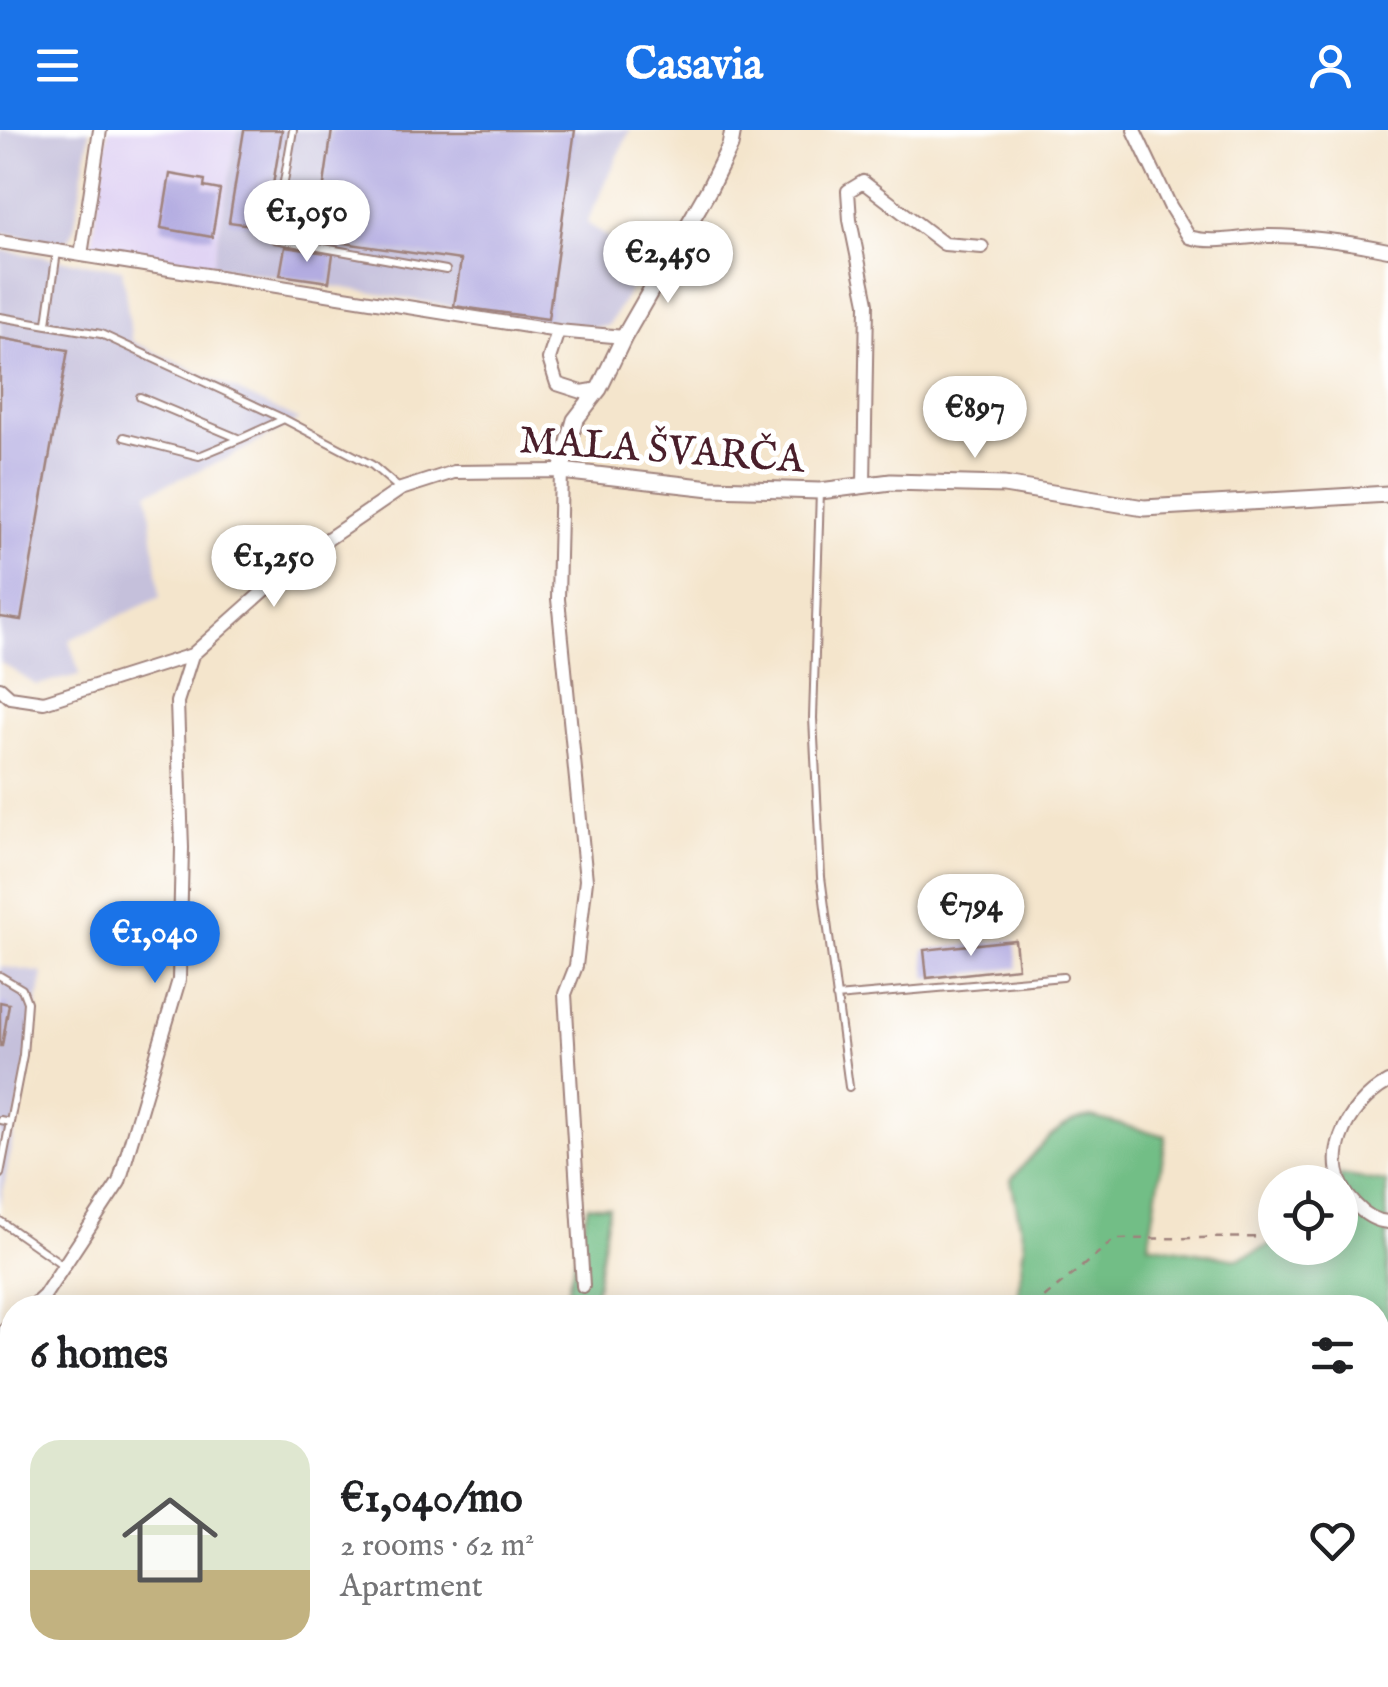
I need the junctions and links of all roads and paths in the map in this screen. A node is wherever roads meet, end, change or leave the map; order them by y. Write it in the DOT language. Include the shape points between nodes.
graph roads {
  1 [pos="100,130"];
  2 [pos="293,130"];
  3 [pos="734,130"];
  4 [pos="1134,130"];
  5 [pos="0,242"];
  6 [pos="982,247"];
  7 [pos="1388,250"];
  8 [pos="57,251"];
  9 [pos="81,255"];
  10 [pos="446,270"];
  11 [pos="0,316"];
  12 [pos="48,323"];
  13 [pos="558,330"];
  14 [pos="624,337"];
  15 [pos="599,389"];
  16 [pos="140,397"];
  17 [pos="284,419"];
  18 [pos="124,437"];
  19 [pos="240,439"];
  20 [pos="561,471"];
  21 [pos="864,485"];
  22 [pos="401,489"];
  23 [pos="820,491"];
  24 [pos="1388,494"];
  25 [pos="192,656"];
  26 [pos="0,688"];
  27 [pos="0,976"];
  28 [pos="1064,977"];
  29 [pos="836,997"];
  30 [pos="1388,1082"];
  31 [pos="849,1087"];
  32 [pos="0,1120"];
  33 [pos="10,1122"];
  34 [pos="0,1174"];
  35 [pos="0,1220"];
  36 [pos="1388,1222"];
  37 [pos="1258,1236"];
  38 [pos="64,1266"];
  39 [pos="583,1286"];
  40 [pos="45,1295"];
  41 [pos="1048,1295"];
  1 -- 9 [label="street"];
  2 -- 10 [label="lane" via="274,239"];
  3 -- 14 [label="street" via="709,190"];
  4 -- 7 [label="street" via="1189,237 1301,238"];
  5 -- 8 [label="street"];
  6 -- 21 [label="street" via="944,244 862,182 848,190 867,303"];
  8 -- 9 [label="street"];
  8 -- 12 [label="lane"];
  9 -- 13 [label="street"];
  11 -- 12 [label="lane"];
  12 -- 17 [label="lane" via="101,334"];
  13 -- 14 [label="street"];
  13 -- 15 [label="street" via="549,360 557,384"];
  14 -- 15 [label="street"];
  15 -- 20 [label="street" via="575,420"];
  16 -- 19 [label="lane"];
  17 -- 19 [label="lane"];
  17 -- 22 [label="lane"];
  18 -- 19 [label="lane" via="199,456"];
  20 -- 22 [label="street, MALA ŠVARČA" via="454,472"];
  20 -- 23 [label="street, MALA ŠVARČA" via="711,488"];
  20 -- 39 [label="street" via="558,599 586,880 576,966 565,994"];
  21 -- 23 [label="street, MALA ŠVARČA"];
  21 -- 24 [label="street, MALA ŠVARČA" via="1004,485 1144,508"];
  22 -- 25 [label="street, MALA ŠVARČA" via="303,556"];
  23 -- 29 [label="lane" via="812,718"];
  25 -- 26 [label="street, MALA ŠVARČA" via="44,702"];
  25 -- 38 [label="street" via="178,702 179,980 119,1182"];
  27 -- 33 [label="lane" via="22,989 27,1002"];
  28 -- 29 [label="lane"];
  29 -- 31 [label="lane"];
  30 -- 36 [label="street" via="1359,1105 1335,1158 1342,1191 1369,1217"];
  32 -- 33 [label="lane"];
  33 -- 34 [label="lane"];
  35 -- 38 [label="lane"];
  37 -- 41 [label="path" via="1115,1240"];
  38 -- 40 [label="street"];
}
